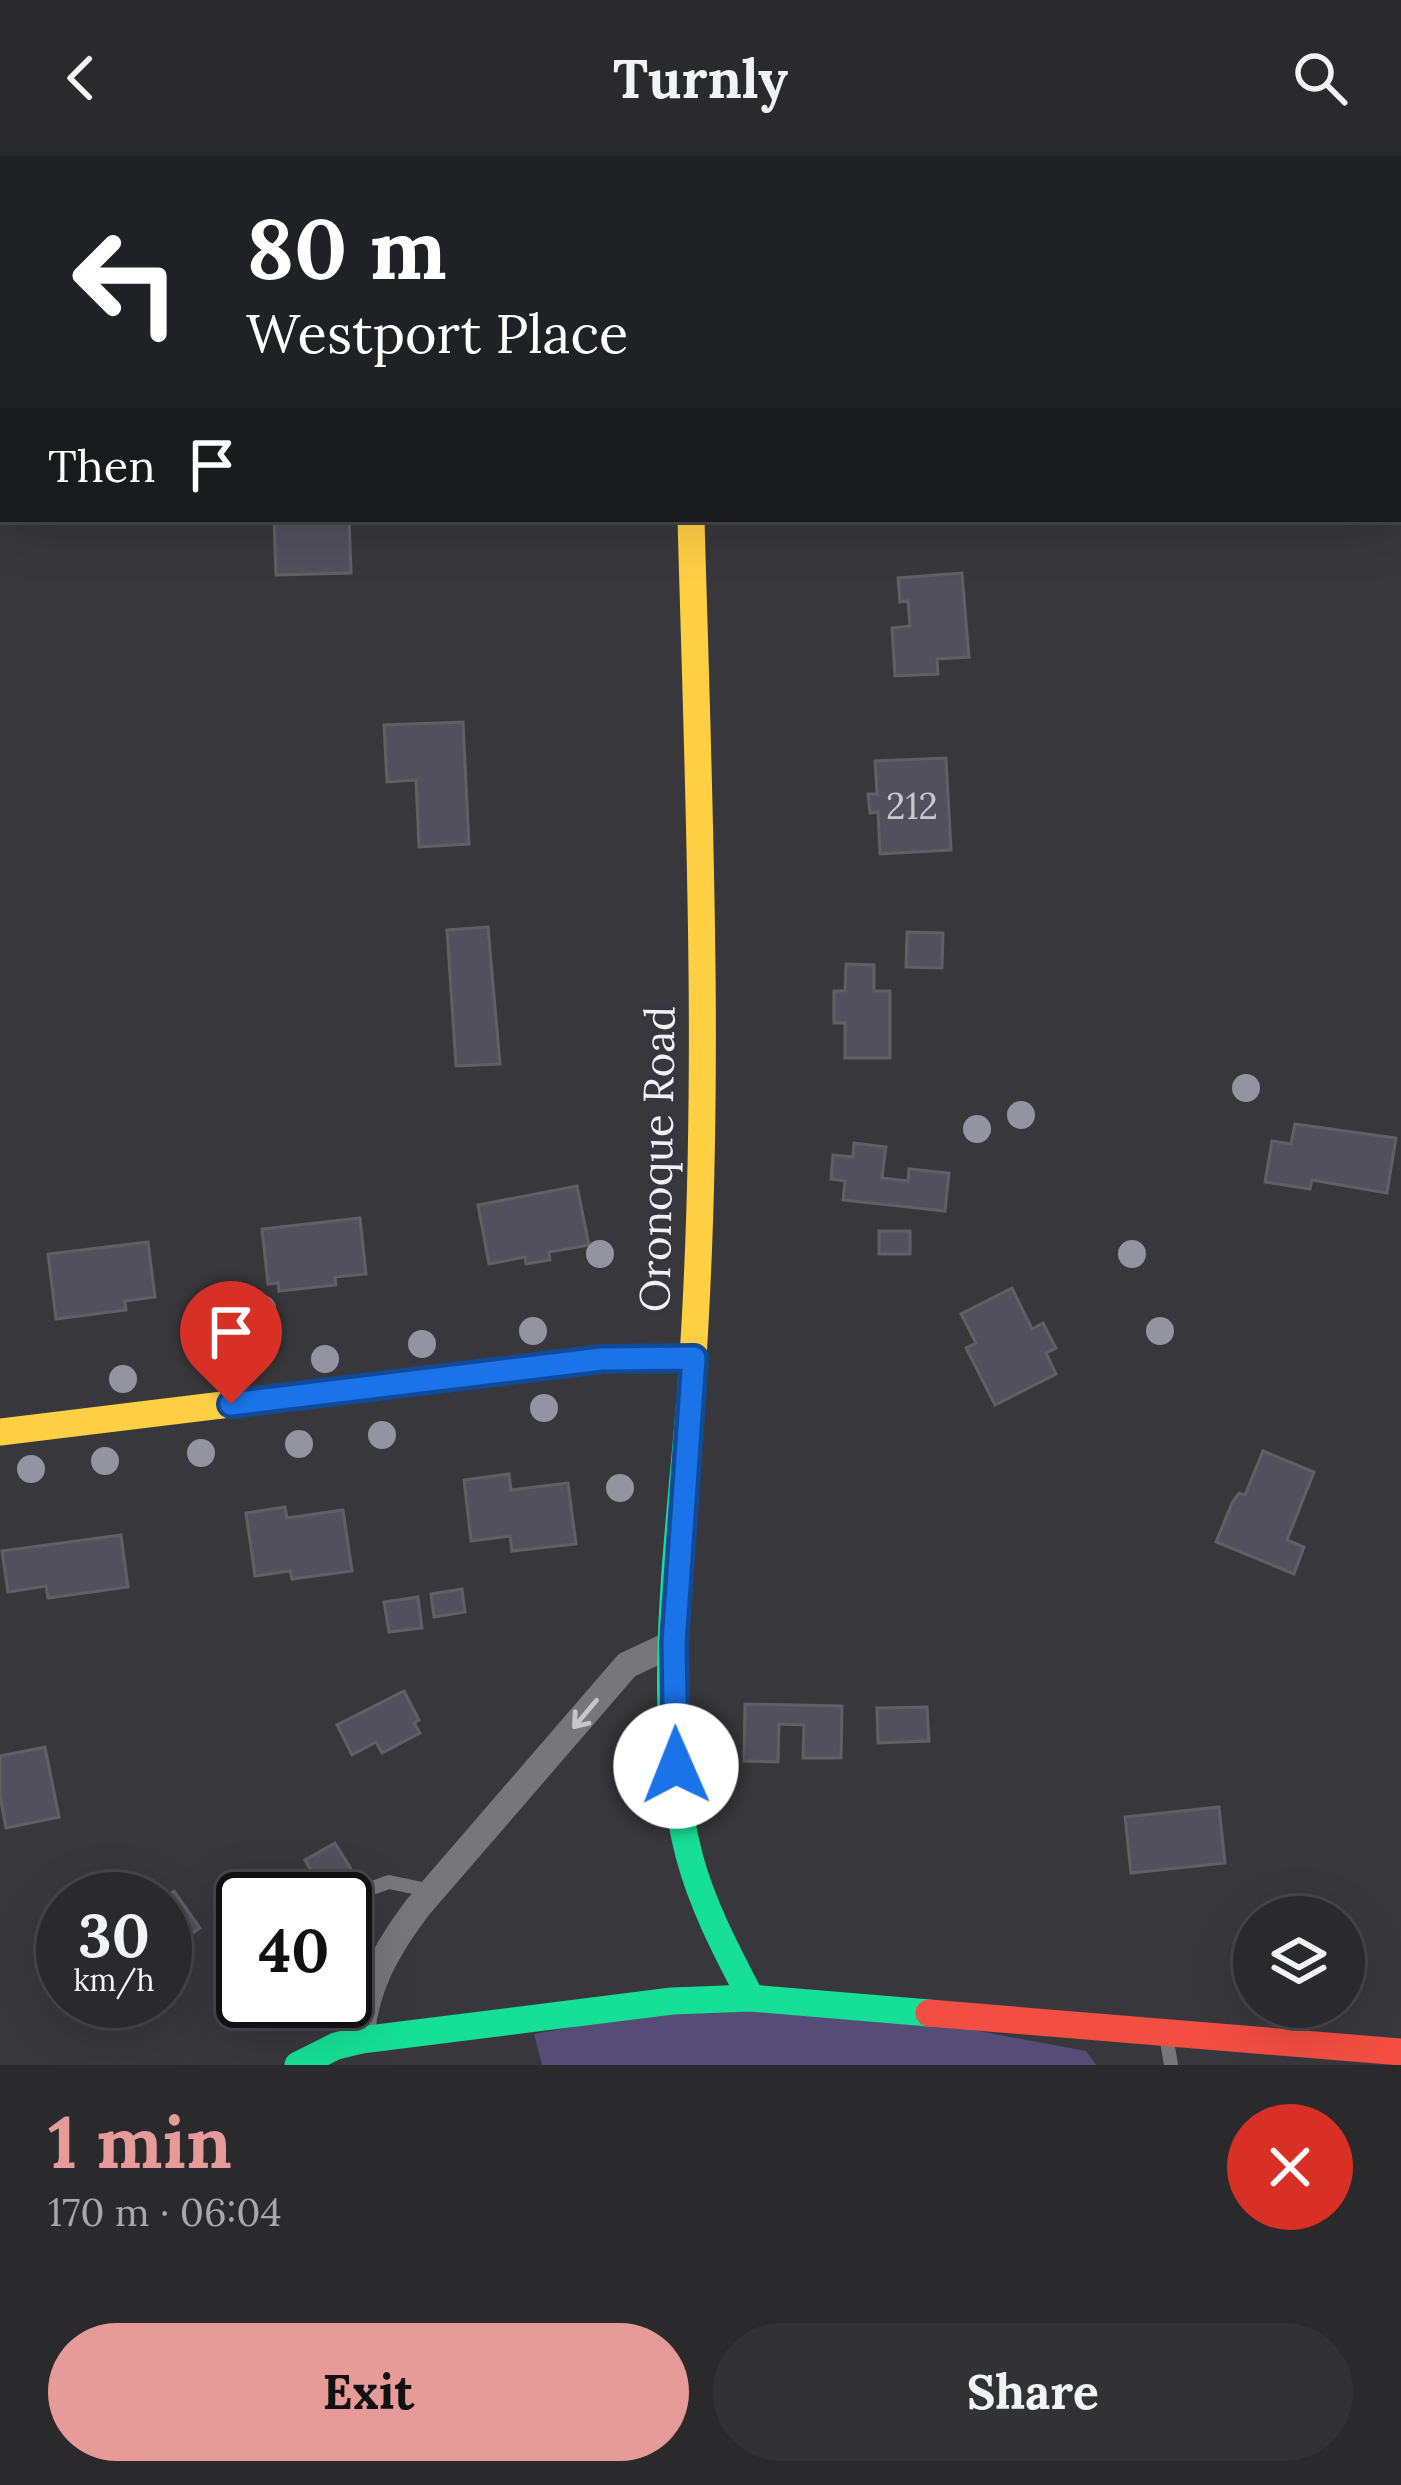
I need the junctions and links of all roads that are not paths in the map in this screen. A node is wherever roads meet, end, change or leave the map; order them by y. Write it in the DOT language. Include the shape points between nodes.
graph roads {
  1 [pos="691,522"];
  2 [pos="694,1358"];
  3 [pos="0,1432"];
  4 [pos="674,1643"];
  5 [pos="372,1888"];
  6 [pos="432,1892"];
  7 [pos="751,1999"];
  8 [pos="1165,2032"];
  9 [pos="361,2041"];
  10 [pos="1401,2052"];
  11 [pos="298,2065"];
  12 [pos="1171,2065"];
  1 -- 2 [label="street, Oronoque Road" via="704,940"];
  2 -- 3 [label="street" via="602,1359"];
  2 -- 4 [label="street, Oronoque Road"];
  4 -- 6 [label="street, one-way" via="627,1665"];
  4 -- 7 [label="street, Oronoque Road" via="684,1834 699,1887"];
  5 -- 6 [label="lane" via="389,1882"];
  6 -- 9 [label="street" via="375,1974"];
  7 -- 8 [label="street"];
  7 -- 9 [label="street" via="672,2001"];
  8 -- 10 [label="street"];
  8 -- 12 [label="lane"];
  9 -- 11 [label="street"];
}
